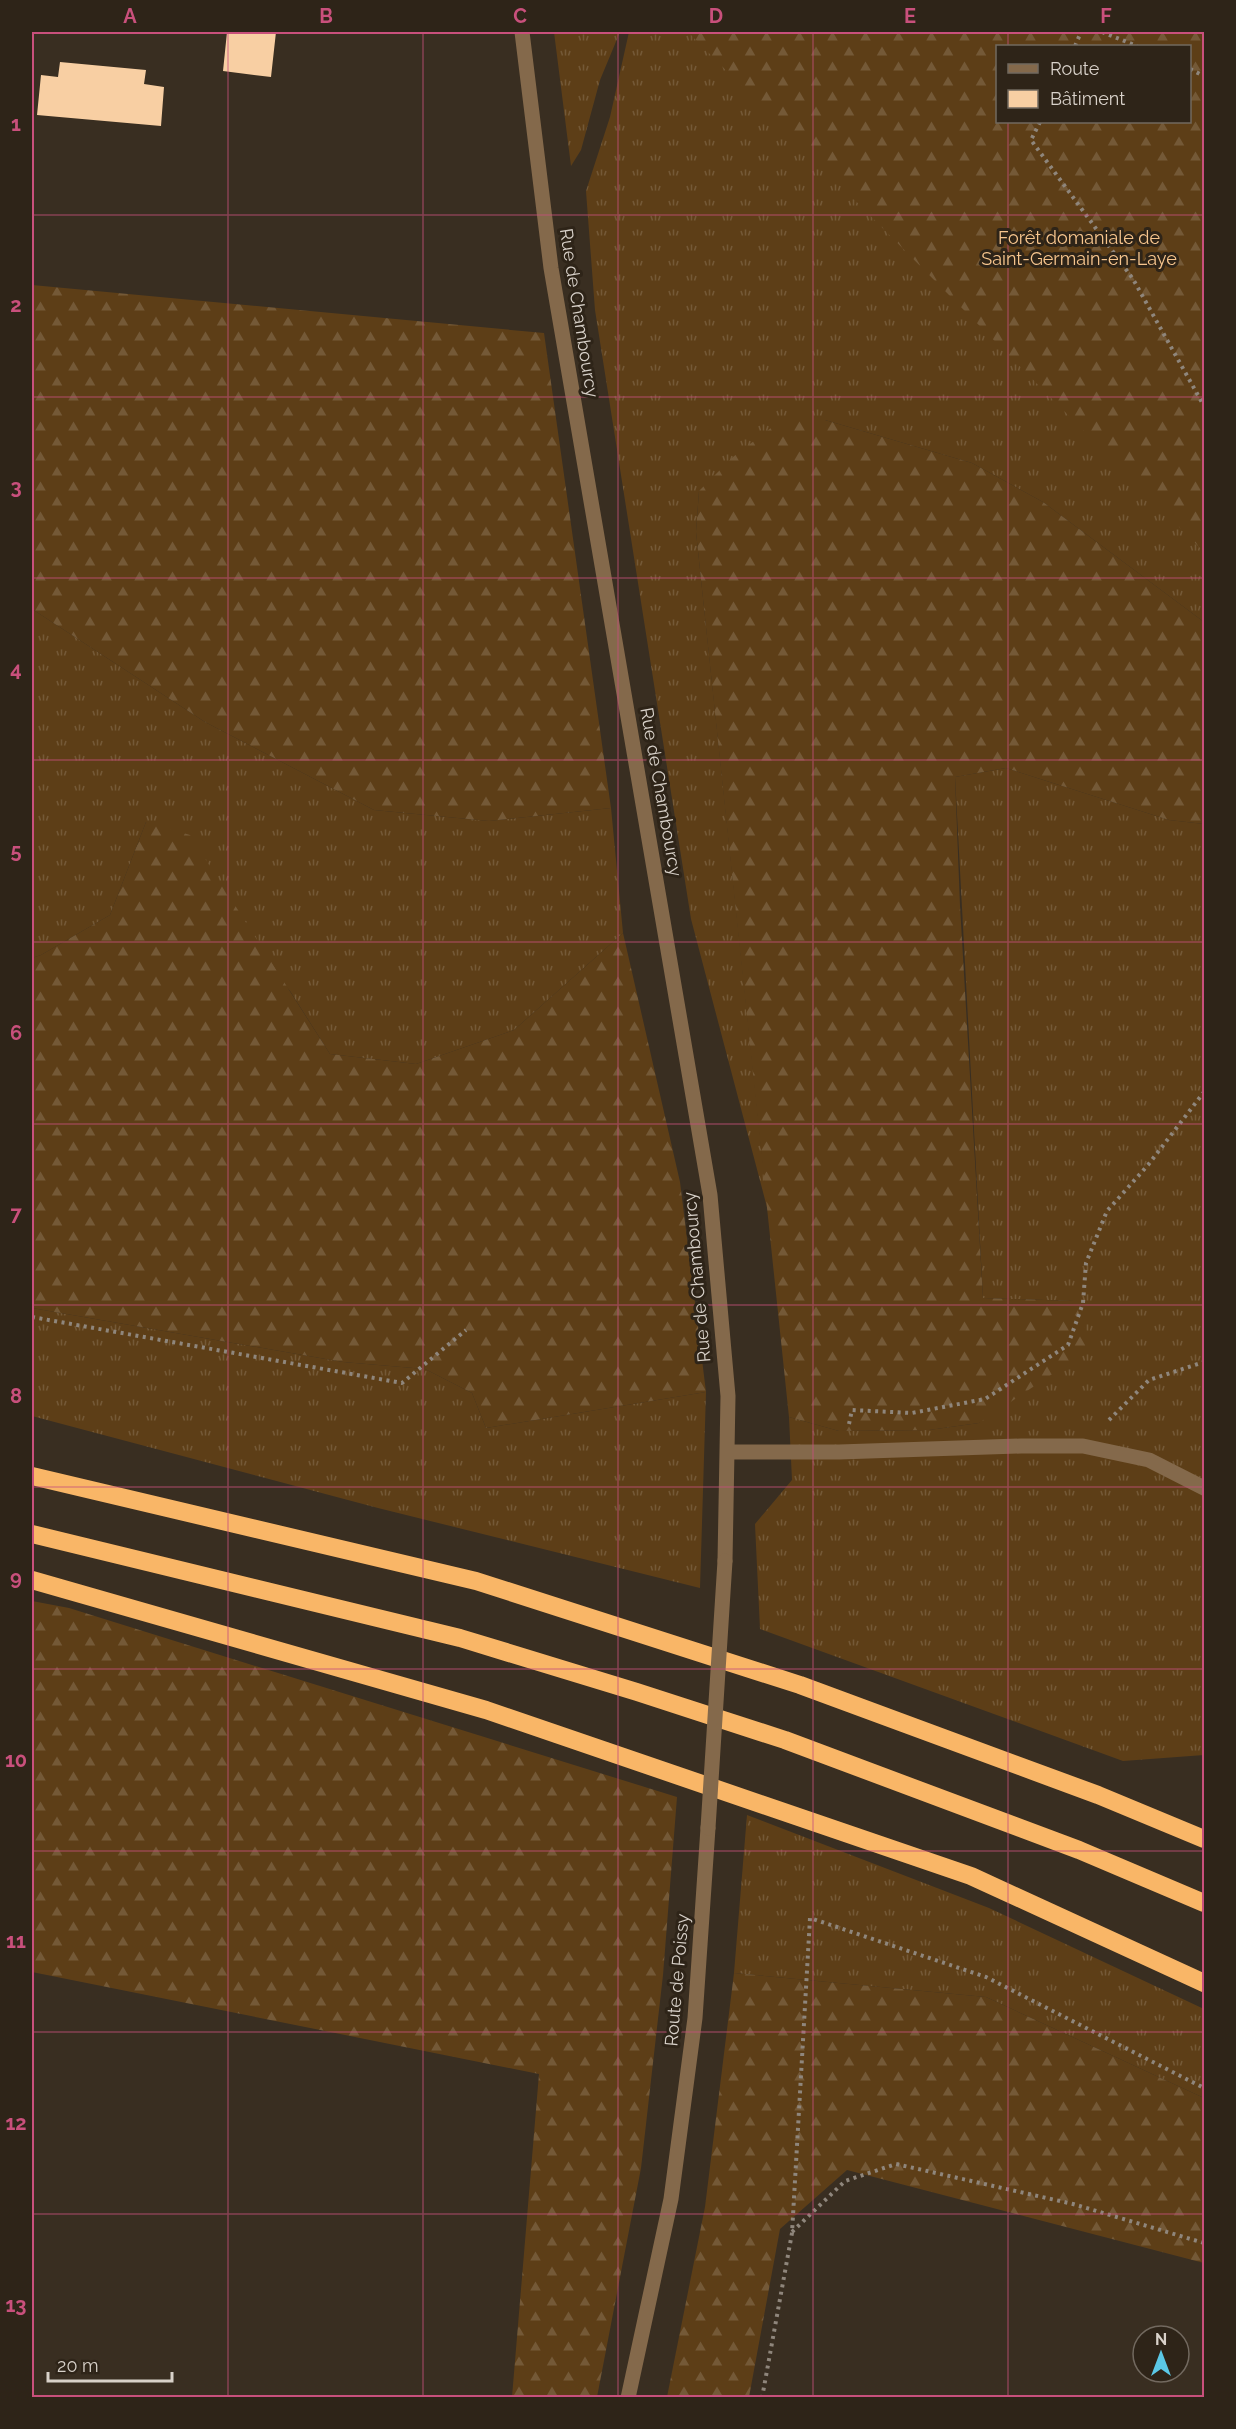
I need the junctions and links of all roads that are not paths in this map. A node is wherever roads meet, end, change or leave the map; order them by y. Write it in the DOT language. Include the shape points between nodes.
graph roads {
  1 [pos="522,32"];
  2 [pos="727,1452"];
  3 [pos="32,1476"];
  4 [pos="1204,1488"];
  5 [pos="32,1534"];
  6 [pos="725,1562"];
  7 [pos="32,1580"];
  8 [pos="1204,1839"];
  9 [pos="1204,1903"];
  10 [pos="1204,1983"];
  11 [pos="628,2397"];
  1 -- 2 [label="street, Rue de Chambourcy" via="551,267 710,1195 728,1396"];
  2 -- 4 [label="street" via="1083,1446 1149,1460"];
  2 -- 6 [label="street, Rue de Chambourcy"];
  3 -- 8 [label="highway" via="476,1581 800,1685 1098,1795"];
  5 -- 9 [label="highway" via="460,1638 638,1692 785,1740 1079,1850"];
  6 -- 11 [label="street, Route de Poissy, bridge" via="695,2018 671,2199"];
  7 -- 10 [label="highway" via="486,1710 971,1876"];
}
